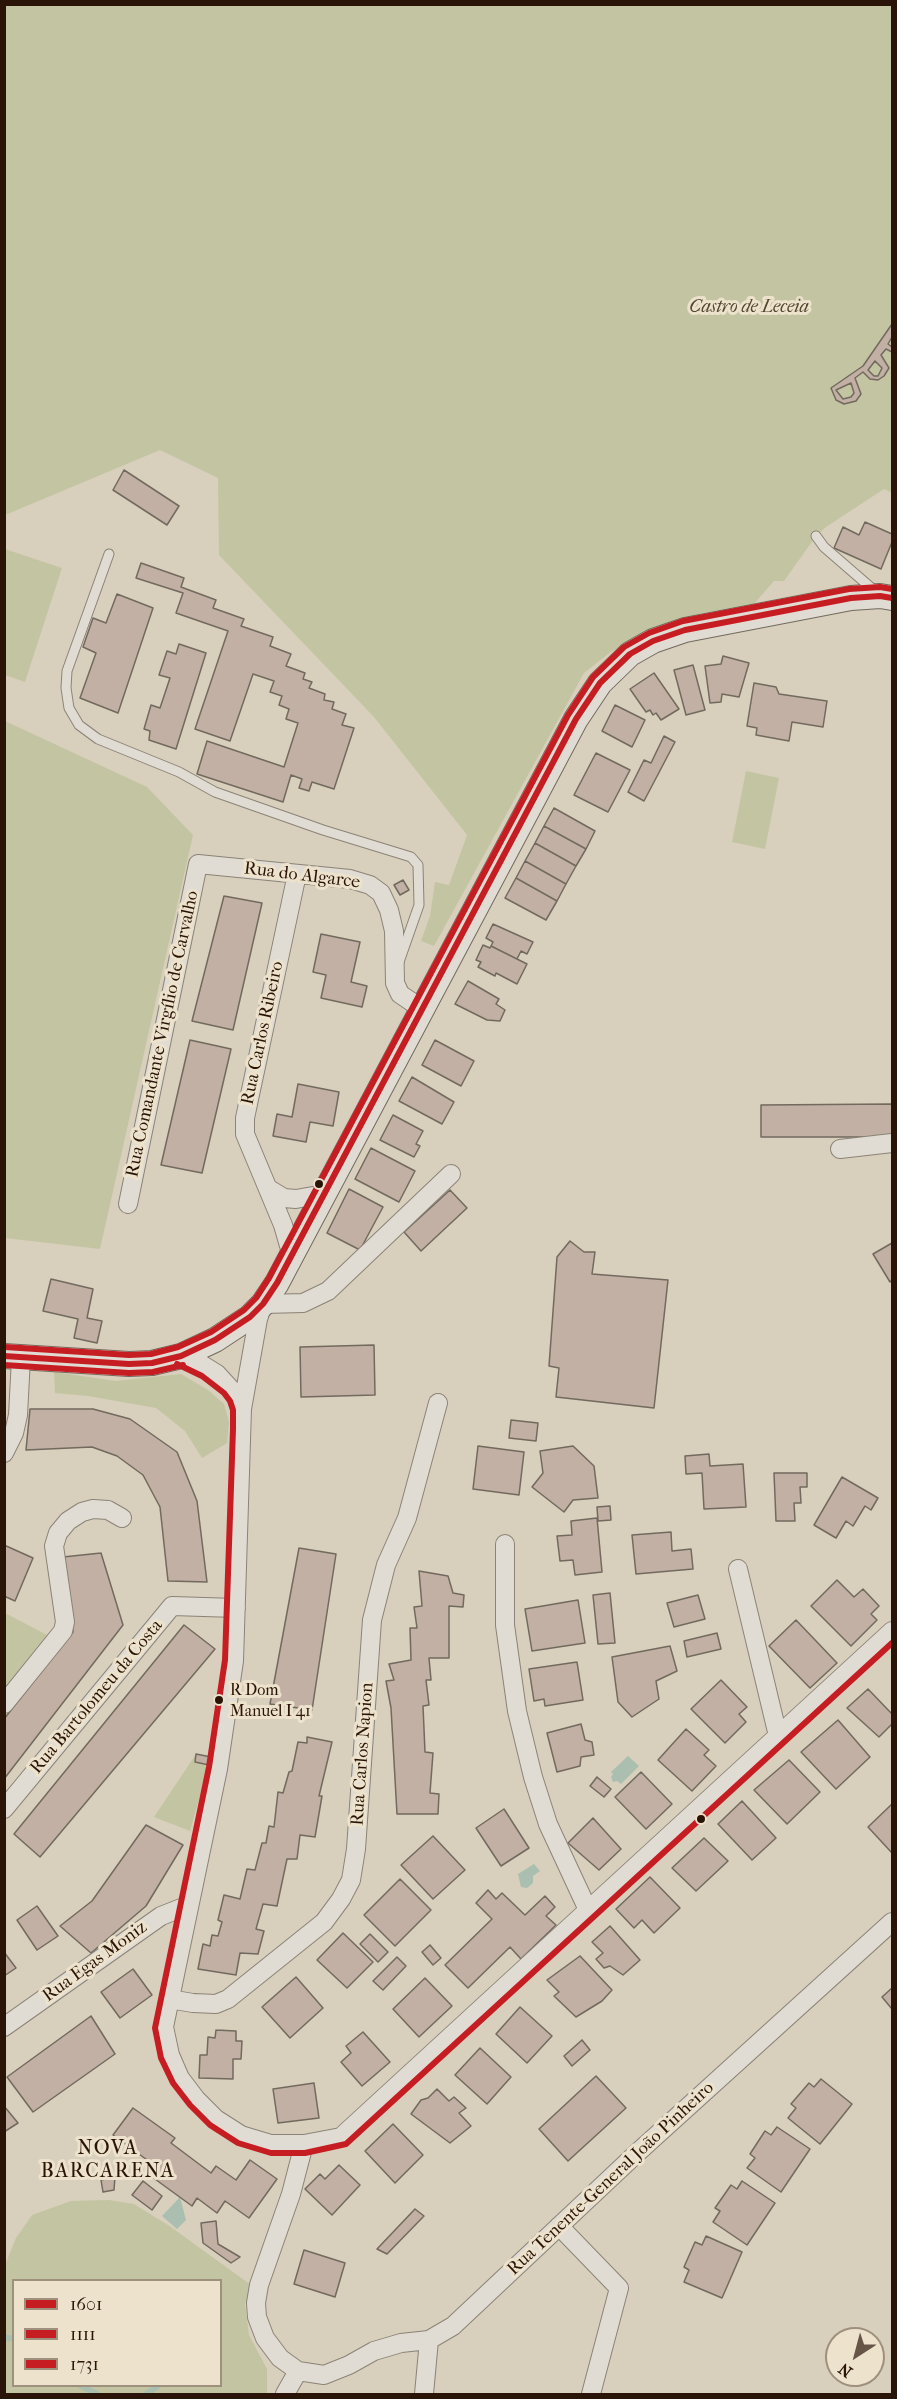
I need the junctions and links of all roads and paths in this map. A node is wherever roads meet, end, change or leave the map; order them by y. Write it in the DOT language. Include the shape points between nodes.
graph roads {
  1 [pos="816,536"];
  2 [pos="109,554"];
  3 [pos="886,597"];
  4 [pos="198,864"];
  5 [pos="297,874"];
  6 [pos="396,970"];
  7 [pos="422,1008"];
  8 [pos="892,1143"];
  9 [pos="840,1149"];
  10 [pos="451,1174"];
  11 [pos="269,1189"];
  12 [pos="324,1194"];
  13 [pos="128,1204"];
  14 [pos="292,1256"];
  15 [pos="263,1304"];
  16 [pos="181,1356"];
  17 [pos="13,1357"];
  18 [pos="438,1403"];
  19 [pos="242,1409"];
  20 [pos="4,1453"];
  21 [pos="122,1518"];
  22 [pos="506,1544"];
  23 [pos="738,1569"];
  24 [pos="236,1608"];
  25 [pos="892,1631"];
  26 [pos="4,1704"];
  27 [pos="778,1736"];
  28 [pos="4,1809"];
  29 [pos="189,1905"];
  30 [pos="588,1910"];
  31 [pos="892,1922"];
  32 [pos="169,1999"];
  33 [pos="4,2027"];
  34 [pos="304,2144"];
  35 [pos="559,2226"];
  36 [pos="429,2340"];
  37 [pos="298,2371"];
  38 [pos="285,2394"];
  39 [pos="424,2394"];
  40 [pos="591,2394"];
  1 -- 3 [label="lane" via="824,547"];
  2 -- 6 [label="lane" via="68,671 69,708 79,725 98,739 180,772 215,792 411,857 418,865 419,905"];
  3 -- 7 [label="main road" via="851,598 685,630 630,654 600,683 576,719"];
  4 -- 5 [label="street, Rua do Algarce"];
  4 -- 13 [label="street, Rua Comandante Virgílio de Carvalho"];
  5 -- 6 [label="street, Rua do Algarce" via="350,879 381,893 394,931"];
  5 -- 11 [label="street, Rua Carlos Ribeiro" via="245,1118 245,1134"];
  6 -- 7 [label="street, Rua do Algarce" via="395,983 400,994"];
  7 -- 12 [label="main road"];
  8 -- 9 [label="street"];
  10 -- 15 [label="street" via="328,1291 303,1303"];
  11 -- 12 [label="street" via="285,1198"];
  11 -- 14 [label="street, Rua Carlos Ribeiro"];
  12 -- 14 [label="main road"];
  14 -- 15 [label="main road"];
  15 -- 16 [label="main road" via="221,1336"];
  15 -- 19 [label="street"];
  16 -- 17 [label="main road" via="129,1364"];
  16 -- 19 [label="street" via="217,1374 238,1397"];
  17 -- 20 [label="street" via="18,1415"];
  18 -- 32 [label="street, Rua Carlos Napion" via="407,1518 386,1565 372,1620 351,1880 324,1922 228,1999 216,2004"];
  19 -- 24 [label="street"];
  21 -- 26 [label="street" via="108,1510 93,1509 68,1521 58,1533 54,1546 66,1622 63,1631"];
  22 -- 30 [label="street" via="506,1625 517,1711 548,1824"];
  23 -- 27 [label="street"];
  24 -- 28 [label="street, Rua Bartolomeu da Costa" via="172,1606"];
  24 -- 29 [label="street" via="234,1661 218,1769"];
  25 -- 27 [label="street"];
  27 -- 30 [label="street"];
  29 -- 32 [label="street"];
  29 -- 33 [label="street, Rua Egas Moniz" via="161,1916"];
  30 -- 34 [label="street" via="341,2137"];
  31 -- 35 [label="street, Rua Tenente-General João Pinheiro"];
  32 -- 34 [label="street" via="164,2027 170,2055 180,2078 196,2099 216,2119 241,2135 271,2144"];
  34 -- 37 [label="street" via="256,2302 265,2338 280,2358"];
  35 -- 36 [label="street, Rua Tenente-General João Pinheiro" via="453,2326"];
  35 -- 40 [label="street" via="619,2288"];
  36 -- 37 [label="street, Rua Tenente-General João Pinheiro" via="374,2351 324,2375"];
  36 -- 39 [label="street"];
  37 -- 38 [label="street"];
}
